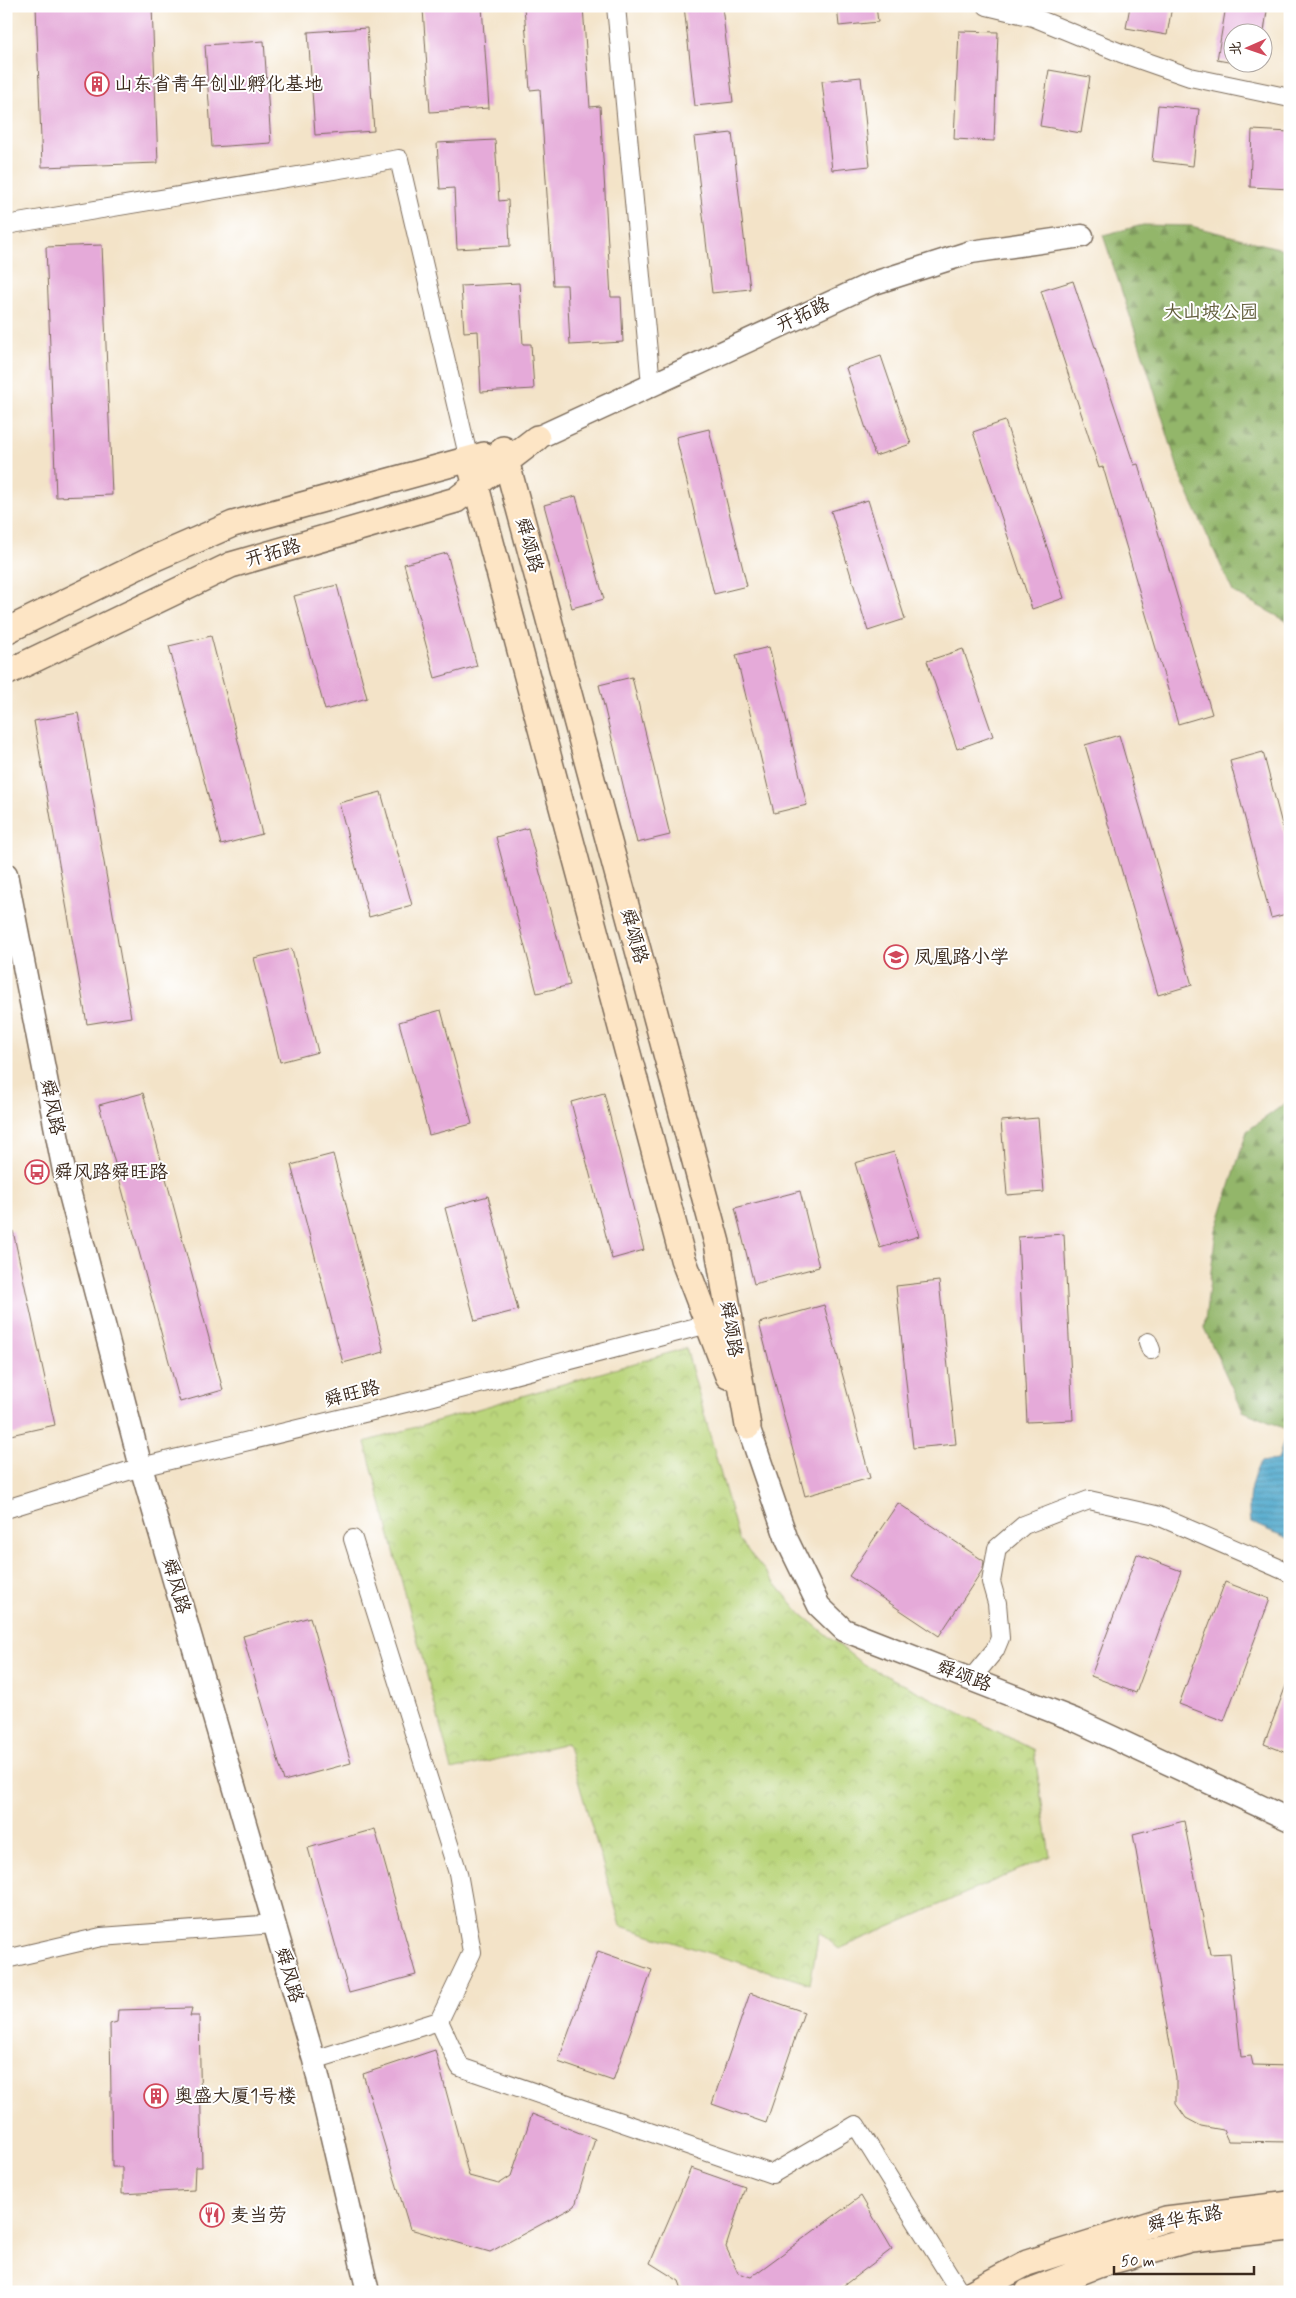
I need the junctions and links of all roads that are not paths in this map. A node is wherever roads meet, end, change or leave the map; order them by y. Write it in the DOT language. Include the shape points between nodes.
graph roads {
  1 [pos="616,6"];
  2 [pos="987,6"];
  3 [pos="1290,98"];
  4 [pos="6,225"];
  5 [pos="1082,236"];
  6 [pos="651,385"];
  7 [pos="537,438"];
  8 [pos="505,455"];
  9 [pos="469,460"];
  10 [pos="476,485"];
  11 [pos="6,631"];
  12 [pos="6,673"];
  13 [pos="6,874"];
  14 [pos="708,1324"];
  15 [pos="748,1426"];
  16 [pos="141,1468"];
  17 [pos="6,1509"];
  18 [pos="353,1539"];
  19 [pos="1290,1573"];
  20 [pos="970,1679"];
  21 [pos="1290,1820"];
  22 [pos="274,1924"];
  23 [pos="6,1959"];
  24 [pos="439,2021"];
  25 [pos="314,2060"];
  26 [pos="1290,2204"];
  27 [pos="1290,2228"];
  28 [pos="368,2292"];
  29 [pos="960,2292"];
  30 [pos="973,2292"];
  31 [pos="1028,2292"];
  1 -- 6 [label="street"];
  2 -- 3 [label="street" via="1033,17 1190,77"];
  4 -- 9 [label="street" via="399,159"];
  5 -- 6 [label="street, 开拓路" via="971,252 872,284"];
  6 -- 7 [label="street, 开拓路"];
  7 -- 8 [label="main road, 开拓路"];
  8 -- 9 [label="main road, 开拓路"];
  8 -- 10 [label="main road, 开拓路"];
  8 -- 15 [label="main road, 舜颂路" via="717,1243"];
  9 -- 10 [label="main road, 舜颂路"];
  9 -- 11 [label="main road, 开拓路" via="233,524"];
  10 -- 12 [label="main road, 开拓路" via="456,500 231,565"];
  10 -- 14 [label="main road, 舜颂路" via="683,1258"];
  13 -- 16 [label="street, 舜风路" via="64,1170"];
  14 -- 15 [label="main road, 舜颂路"];
  14 -- 16 [label="street, 舜旺路"];
  15 -- 20 [label="street, 舜颂路" via="787,1540 819,1606 844,1630"];
  16 -- 17 [label="street, 舜旺路"];
  16 -- 22 [label="street, 舜风路"];
  18 -- 24 [label="street" via="458,1873 472,1952"];
  19 -- 20 [label="street" via="1156,1515 1088,1500 1024,1525 997,1548 991,1582 1000,1638 995,1650"];
  20 -- 21 [label="street, 舜颂路" via="1075,1720"];
  22 -- 23 [label="street" via="101,1937"];
  22 -- 25 [label="street, 舜风路"];
  24 -- 25 [label="street"];
  24 -- 29 [label="street" via="460,2067 772,2174 856,2124"];
  25 -- 28 [label="street, 舜风路"];
  26 -- 30 [label="main road, 舜华东路" via="1166,2219 1027,2263"];
  27 -- 31 [label="main road, 舜华东路" via="1191,2239 1098,2265"];
}
